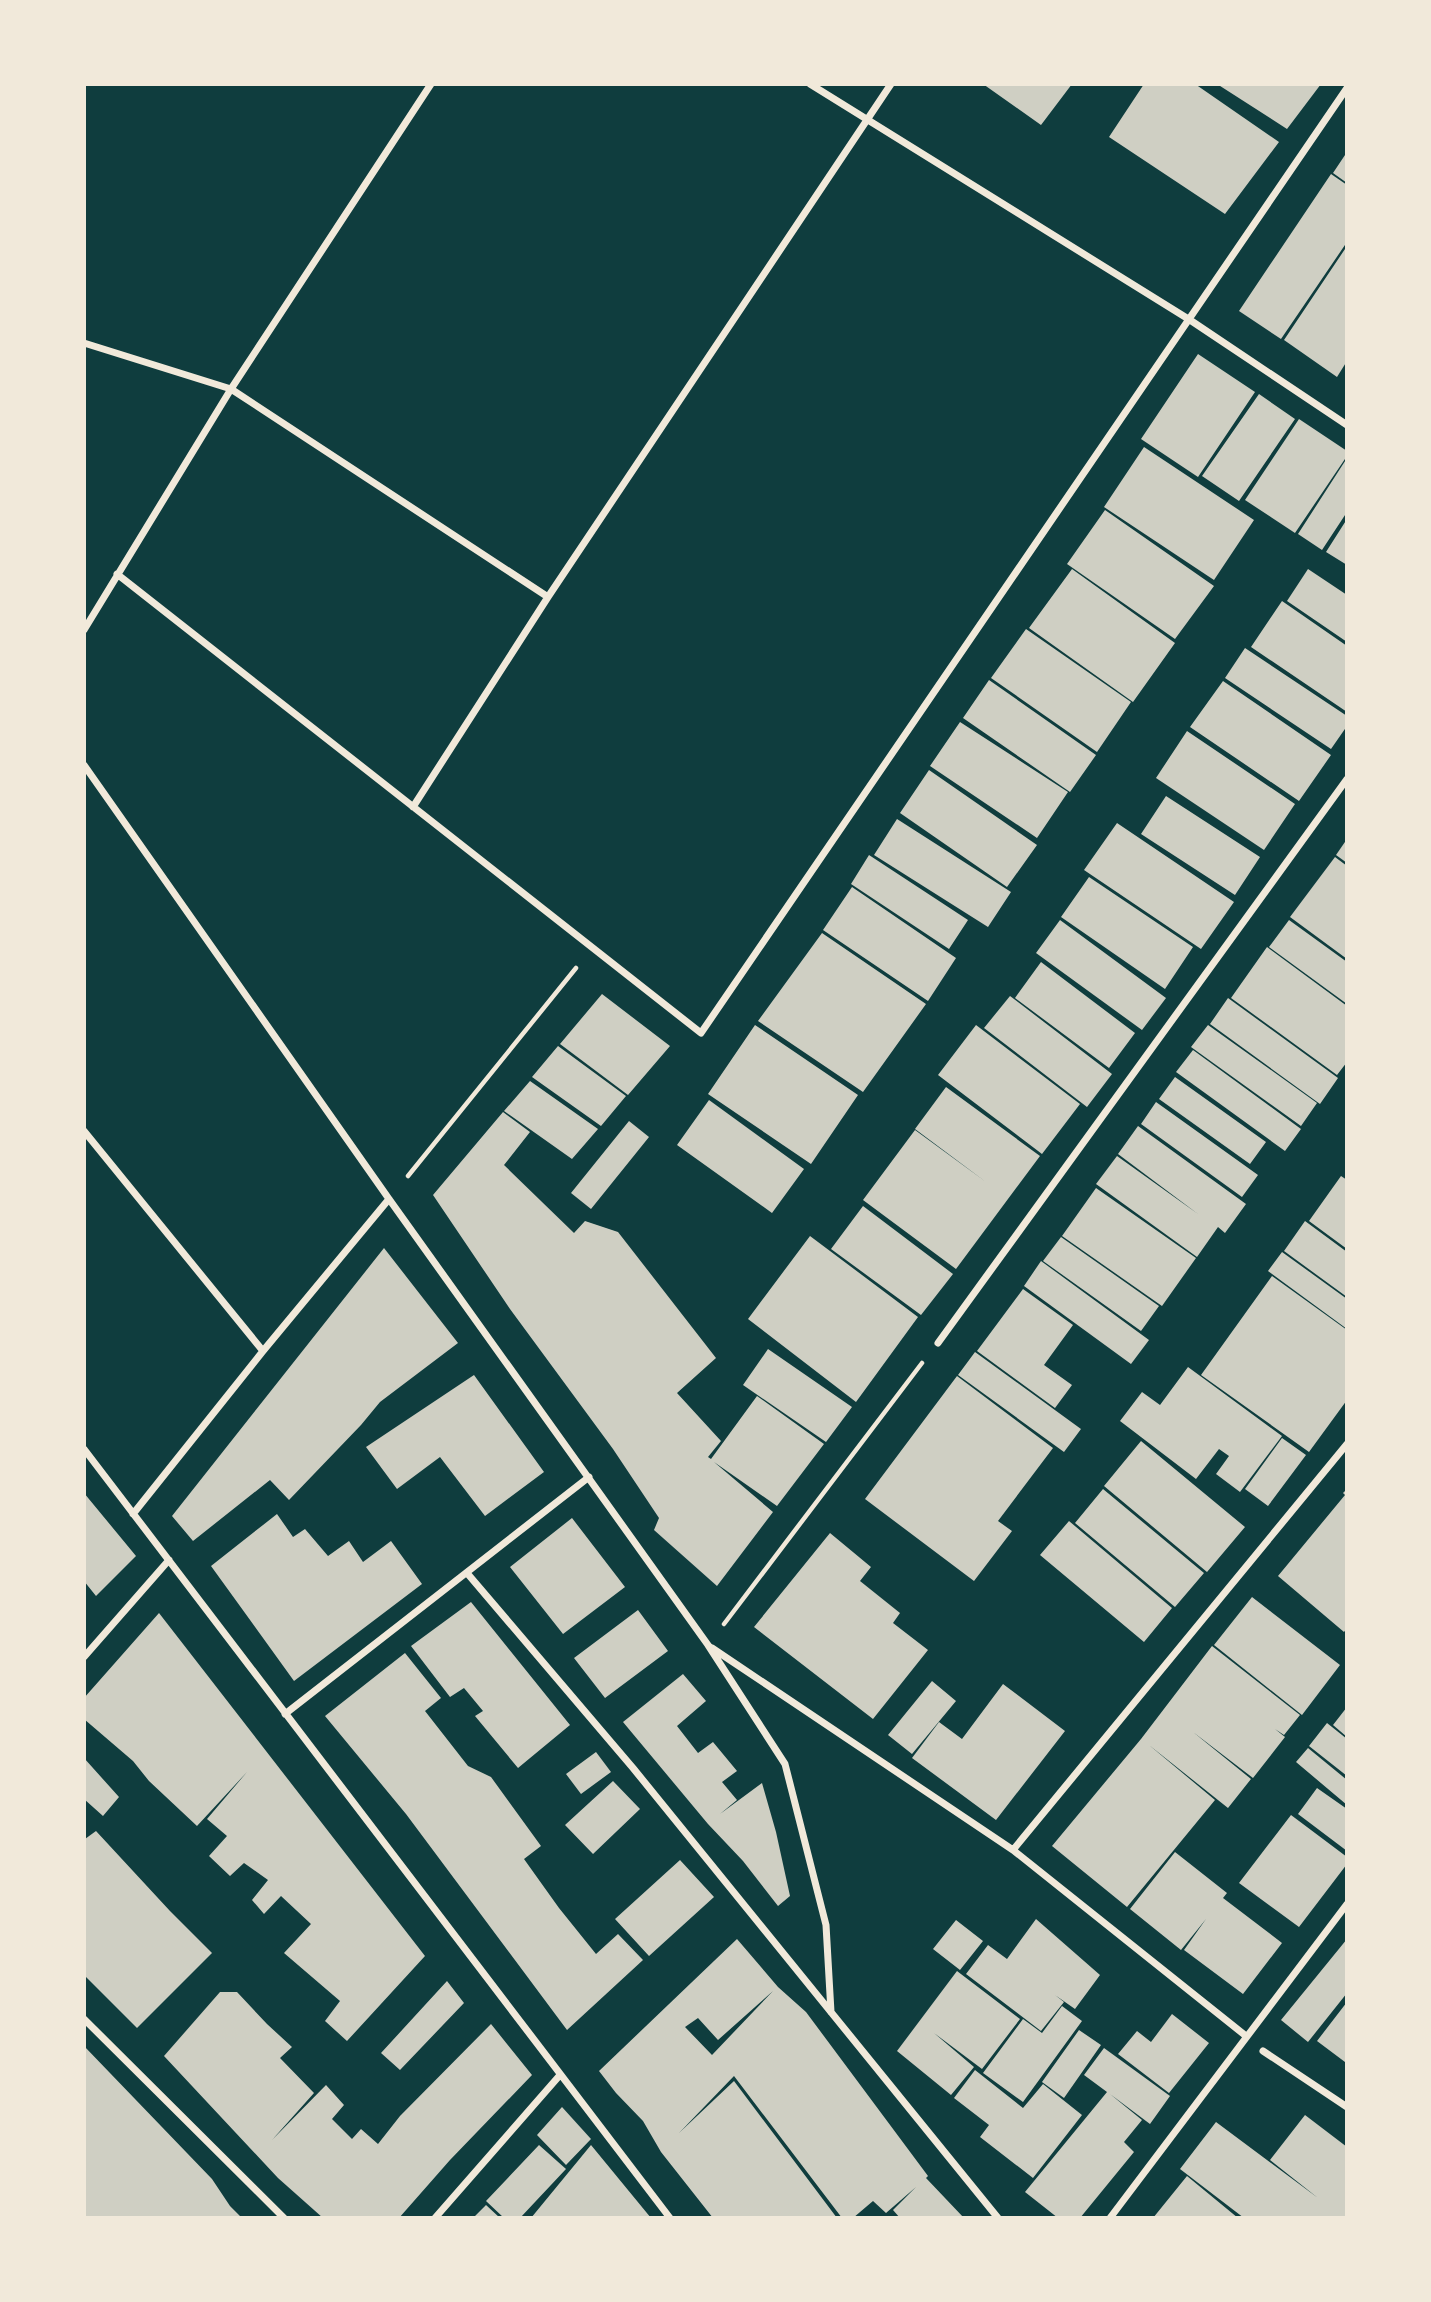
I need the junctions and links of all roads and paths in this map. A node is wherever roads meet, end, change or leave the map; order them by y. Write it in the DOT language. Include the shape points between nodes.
graph roads {
  1 [pos="431,84"];
  2 [pos="810,84"];
  3 [pos="891,84"];
  4 [pos="1347,88"];
  5 [pos="867,119"];
  6 [pos="1190,320"];
  7 [pos="84,343"];
  8 [pos="231,388"];
  9 [pos="1347,425"];
  10 [pos="117,574"];
  11 [pos="548,597"];
  12 [pos="84,629"];
  13 [pos="84,765"];
  14 [pos="1347,779"];
  15 [pos="413,807"];
  16 [pos="592,948"];
  17 [pos="84,1131"];
  18 [pos="390,1199"];
  19 [pos="937,1343"];
  20 [pos="263,1351"];
  21 [pos="1347,1444"];
  22 [pos="84,1449"];
  23 [pos="589,1477"];
  24 [pos="133,1514"];
  25 [pos="169,1560"];
  26 [pos="467,1573"];
  27 [pos="708,1645"];
  28 [pos="84,1657"];
  29 [pos="285,1714"];
  30 [pos="1013,1850"];
  31 [pos="1347,1904"];
  32 [pos="831,2012"];
  33 [pos="84,2019"];
  34 [pos="1246,2036"];
  35 [pos="1263,2051"];
  36 [pos="560,2075"];
  37 [pos="1347,2107"];
  38 [pos="284,2218"];
  39 [pos="435,2218"];
  40 [pos="670,2218"];
  41 [pos="999,2218"];
  42 [pos="1110,2218"];
  1 -- 8 [label="street"];
  2 -- 5 [label="street"];
  3 -- 5 [label="street"];
  4 -- 6 [label="street"];
  5 -- 6 [label="street"];
  5 -- 11 [label="street"];
  6 -- 9 [label="street"];
  6 -- 16 [label="street" via="701,1033"];
  7 -- 8 [label="street"];
  8 -- 10 [label="street"];
  8 -- 11 [label="street"];
  10 -- 12 [label="street"];
  10 -- 15 [label="street"];
  11 -- 15 [label="street"];
  13 -- 18 [label="street"];
  14 -- 19 [label="street"];
  15 -- 16 [label="street"];
  16 -- 18 [label="path"];
  17 -- 20 [label="street"];
  18 -- 20 [label="street"];
  18 -- 23 [label="street"];
  19 -- 27 [label="path"];
  20 -- 24 [label="street"];
  21 -- 30 [label="street"];
  22 -- 24 [label="street"];
  23 -- 26 [label="street"];
  23 -- 27 [label="street"];
  24 -- 25 [label="street"];
  25 -- 28 [label="street"];
  25 -- 29 [label="street"];
  26 -- 29 [label="street"];
  26 -- 32 [label="street"];
  27 -- 30 [label="street"];
  27 -- 32 [label="street" via="785,1764 826,1925"];
  29 -- 36 [label="street"];
  30 -- 34 [label="street"];
  31 -- 34 [label="street"];
  32 -- 41 [label="street"];
  33 -- 38 [label="street"];
  34 -- 42 [label="street"];
  35 -- 37 [label="street"];
  36 -- 39 [label="street"];
  36 -- 40 [label="street"];
}
